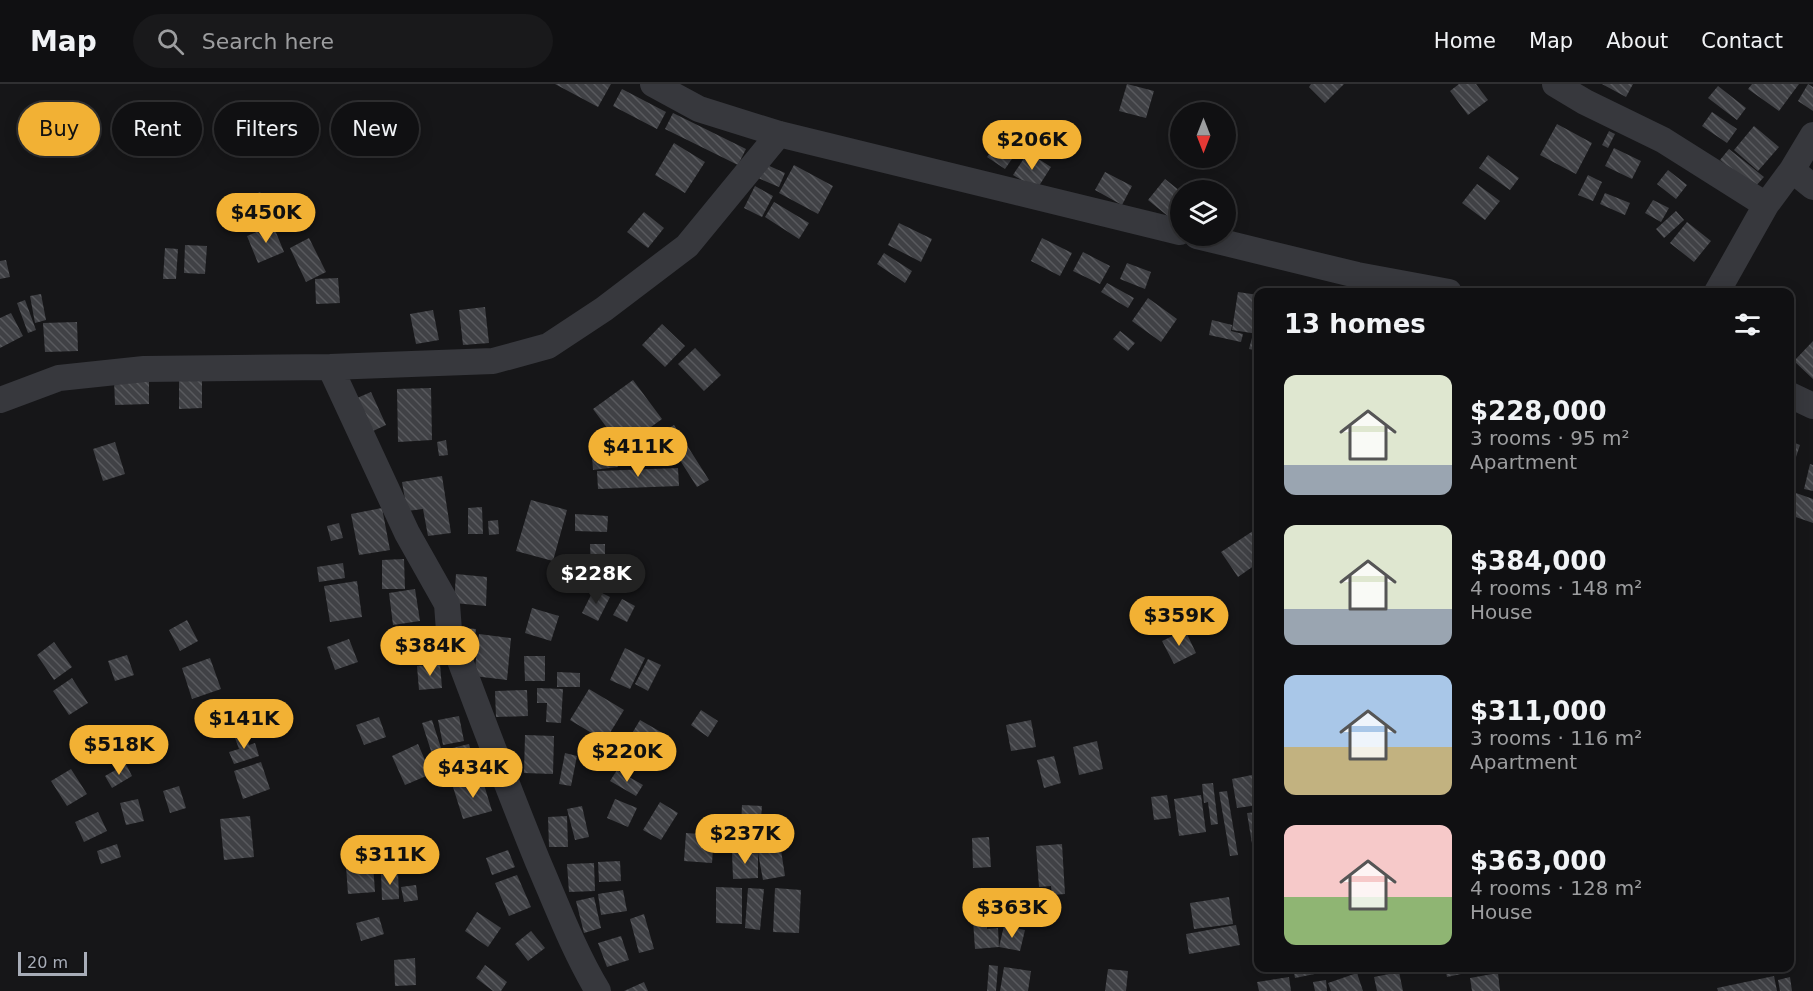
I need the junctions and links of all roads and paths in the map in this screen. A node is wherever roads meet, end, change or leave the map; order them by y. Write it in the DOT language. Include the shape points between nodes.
graph roads {
  1 [pos="653,84"];
  2 [pos="1555,84"];
  3 [pos="779,134"];
  4 [pos="1813,135"];
  5 [pos="1792,170"];
  6 [pos="1813,187"];
  7 [pos="1766,205"];
  8 [pos="1170,229"];
  9 [pos="1236,246"];
  10 [pos="1427,288"];
  11 [pos="1719,288"];
  12 [pos="330,367"];
  13 [pos="1794,397"];
  14 [pos="0,400"];
  15 [pos="1813,406"];
  16 [pos="598,991"];
  1 -- 3 [label="street" via="699,109"];
  2 -- 7 [label="street" via="1663,140"];
  3 -- 8 [label="street"];
  3 -- 12 [label="street" via="687,246 548,346 493,361"];
  4 -- 5 [label="street"];
  5 -- 6 [label="street"];
  5 -- 7 [label="street"];
  7 -- 11 [label="street"];
  9 -- 10 [label="street"];
  12 -- 14 [label="street" via="144,369 59,378"];
  12 -- 16 [label="street" via="407,533 447,604 449,632 507,788 562,921"];
  13 -- 15 [label="street"];
}
